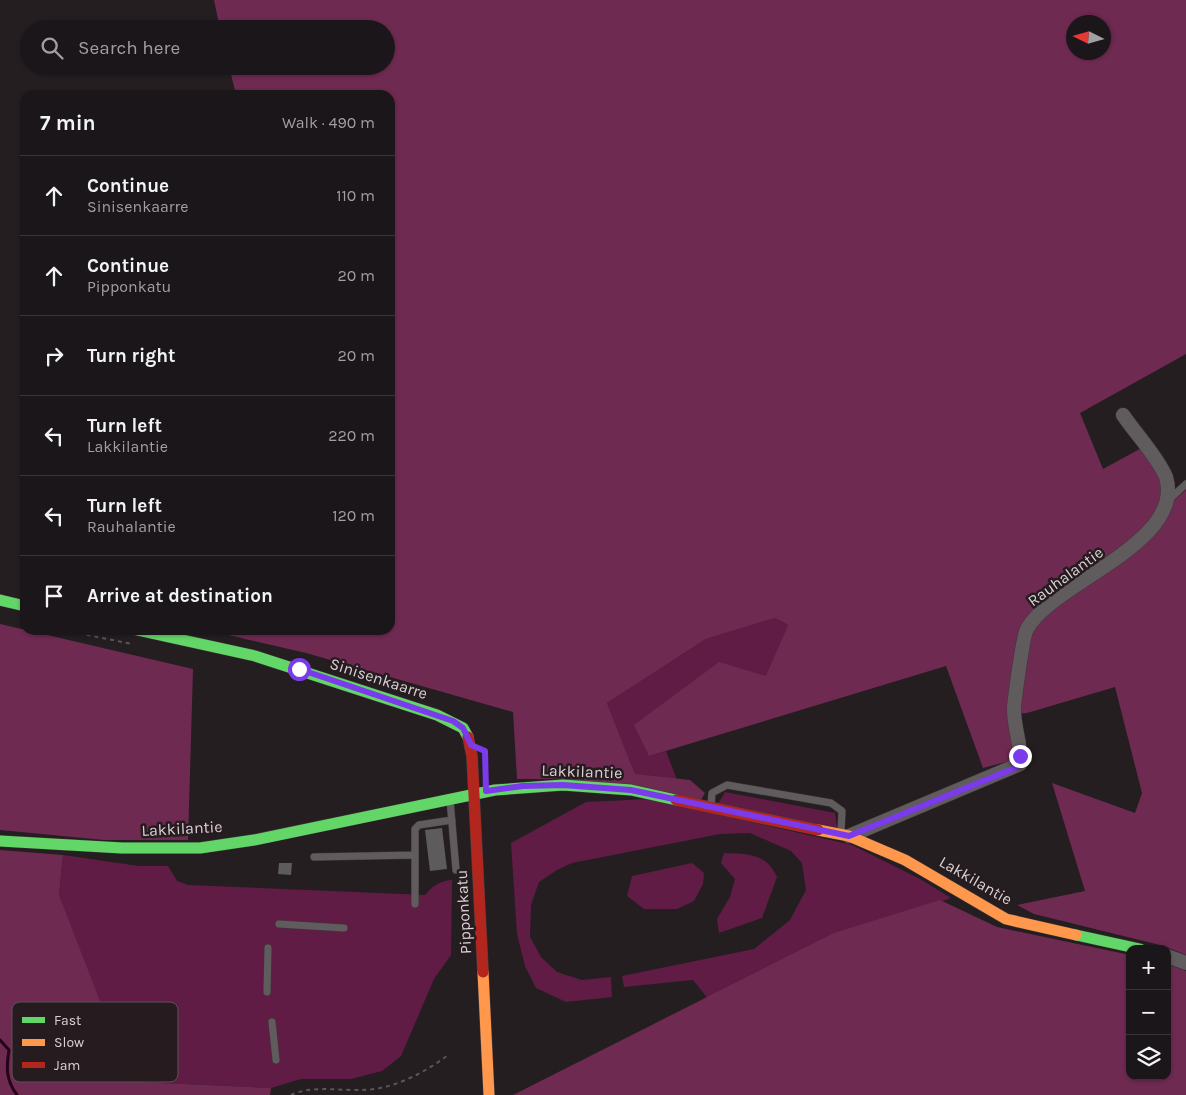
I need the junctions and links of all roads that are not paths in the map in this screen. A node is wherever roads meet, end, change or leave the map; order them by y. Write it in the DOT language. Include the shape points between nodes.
graph roads {
  1 [pos="1123,415"];
  2 [pos="1186,484"];
  3 [pos="1172,497"];
  4 [pos="0,600"];
  5 [pos="20,605"];
  6 [pos="160,635"];
  7 [pos="463,728"];
  8 [pos="474,794"];
  9 [pos="450,799"];
  10 [pos="710,807"];
  11 [pos="452,820"];
  12 [pos="845,836"];
  13 [pos="0,841"];
  14 [pos="415,855"];
  15 [pos="314,858"];
  16 [pos="456,870"];
  17 [pos="415,904"];
  18 [pos="279,924"];
  19 [pos="344,928"];
  20 [pos="1126,946"];
  21 [pos="268,948"];
  22 [pos="1171,957"];
  23 [pos="1186,963"];
  24 [pos="267,992"];
  25 [pos="272,1022"];
  26 [pos="276,1060"];
  27 [pos="489,1095"];
  1 -- 3 [label="street" via="1166,477"];
  2 -- 3 [label="lane"];
  3 -- 12 [label="street, Rauhalantie" via="1160,527 1050,605 1026,630 1014,707 1020,764"];
  4 -- 5 [label="street"];
  6 -- 7 [label="street, Sinisenkaarre" via="299,669 437,714"];
  7 -- 8 [label="street, Pipponkatu" via="471,745"];
  8 -- 9 [label="street, Lakkilantie"];
  8 -- 10 [label="street, Lakkilantie" via="523,786 563,785 631,790"];
  8 -- 27 [label="street, Pipponkatu"];
  9 -- 11 [label="lane"];
  9 -- 13 [label="street, Lakkilantie" via="254,840 200,848 122,848"];
  10 -- 12 [label="street, Lakkilantie"];
  10 -- 12 [label="lane" via="712,793 727,785 831,803 842,811"];
  11 -- 14 [label="lane" via="419,825 415,829"];
  11 -- 16 [label="lane"];
  12 -- 20 [label="street, Lakkilantie" via="882,849 1006,919"];
  14 -- 15 [label="lane"];
  14 -- 17 [label="lane"];
  18 -- 19 [label="lane"];
  21 -- 24 [label="lane"];
  22 -- 23 [label="street"];
  25 -- 26 [label="lane"];
}
